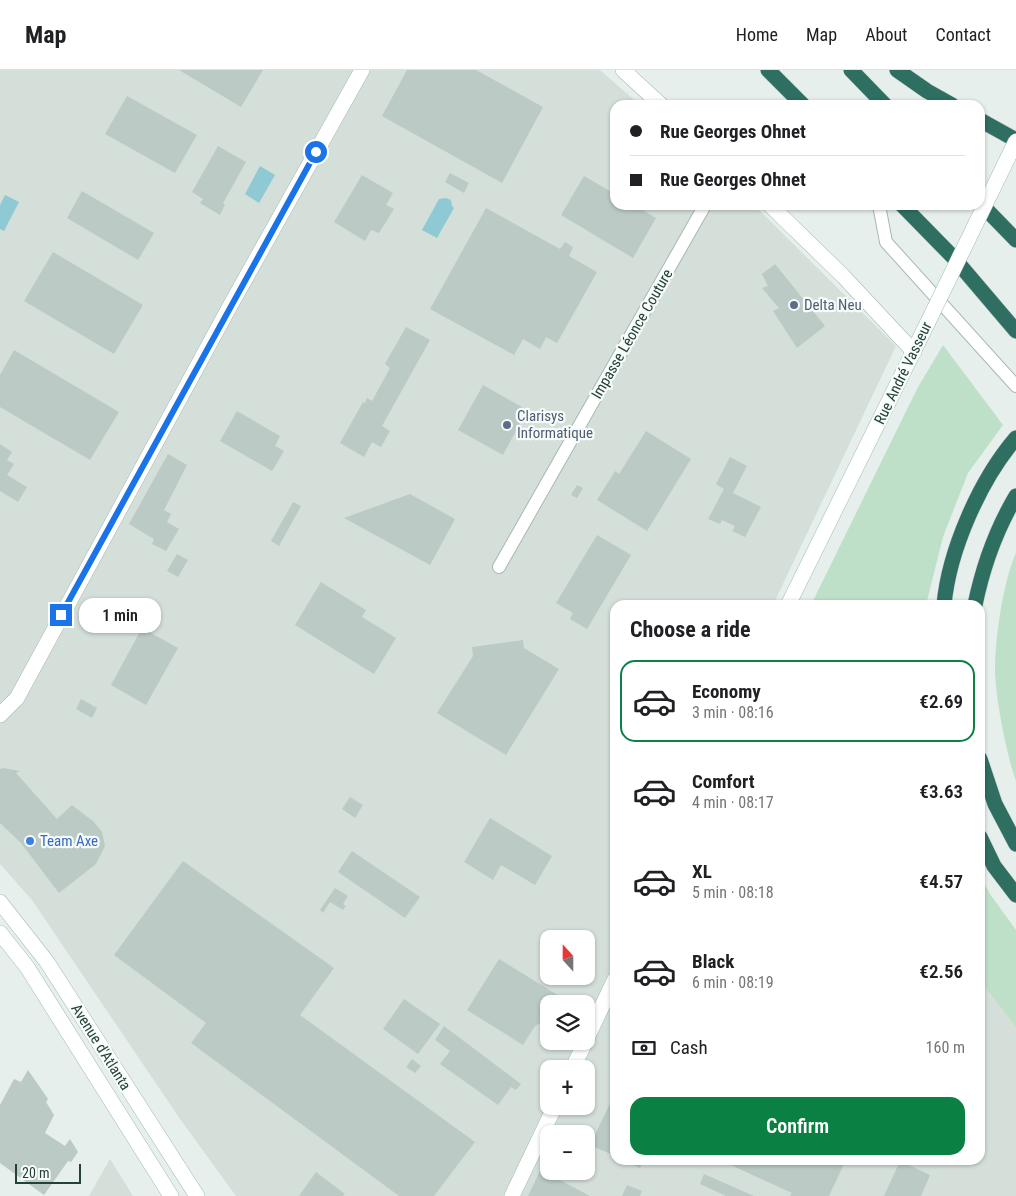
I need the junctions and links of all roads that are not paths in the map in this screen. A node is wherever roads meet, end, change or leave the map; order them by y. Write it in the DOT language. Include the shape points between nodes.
graph roads {
  1 [pos="362,70"];
  2 [pos="623,70"];
  3 [pos="768,70"];
  4 [pos="897,70"];
  5 [pos="855,73"];
  6 [pos="656,100"];
  7 [pos="798,100"];
  8 [pos="880,100"];
  9 [pos="944,100"];
  10 [pos="985,123"];
  11 [pos="1016,141"];
  12 [pos="985,205"];
  13 [pos="985,208"];
  14 [pos="702,210"];
  15 [pos="775,210"];
  16 [pos="880,210"];
  17 [pos="907,210"];
  18 [pos="982,210"];
  19 [pos="1016,240"];
  20 [pos="1016,331"];
  21 [pos="914,352"];
  22 [pos="1016,386"];
  23 [pos="1013,442"];
  24 [pos="1016,496"];
  25 [pos="499,567"];
  26 [pos="790,600"];
  27 [pos="945,600"];
  28 [pos="976,600"];
  29 [pos="0,715"];
  30 [pos="985,774"];
  31 [pos="1016,844"];
  32 [pos="985,847"];
  33 [pos="1016,895"];
  34 [pos="0,902"];
  35 [pos="0,933"];
  36 [pos="610,990"];
  37 [pos="595,1021"];
  38 [pos="551,1115"];
  39 [pos="171,1196"];
  40 [pos="197,1196"];
  41 [pos="512,1196"];
  1 -- 29 [label="street" via="172,410 17,698"];
  2 -- 6 [label="street"];
  3 -- 7 [label="highway"];
  4 -- 9 [label="highway"];
  5 -- 8 [label="highway"];
  10 -- 11 [label="highway"];
  11 -- 12 [label="street, Rue André Vasseur, bridge"];
  13 -- 19 [label="highway"];
  14 -- 25 [label="lane, Impasse Léonce Couture"];
  15 -- 21 [label="street"];
  16 -- 22 [label="lane" via="886,242"];
  17 -- 20 [label="highway" via="953,257"];
  18 -- 21 [label="street, Rue André Vasseur, bridge"];
  21 -- 26 [label="street, Rue André Vasseur"];
  23 -- 27 [label="highway" via="980,493 957,548"];
  24 -- 28 [label="highway" via="996,533"];
  30 -- 31 [label="highway" via="995,804"];
  32 -- 33 [label="highway" via="994,866"];
  34 -- 40 [label="street, Avenue d'Atlanta" via="47,962"];
  35 -- 39 [label="street, Avenue d'Atlanta" via="27,967"];
  36 -- 37 [label="street"];
  38 -- 41 [label="street"];
}
